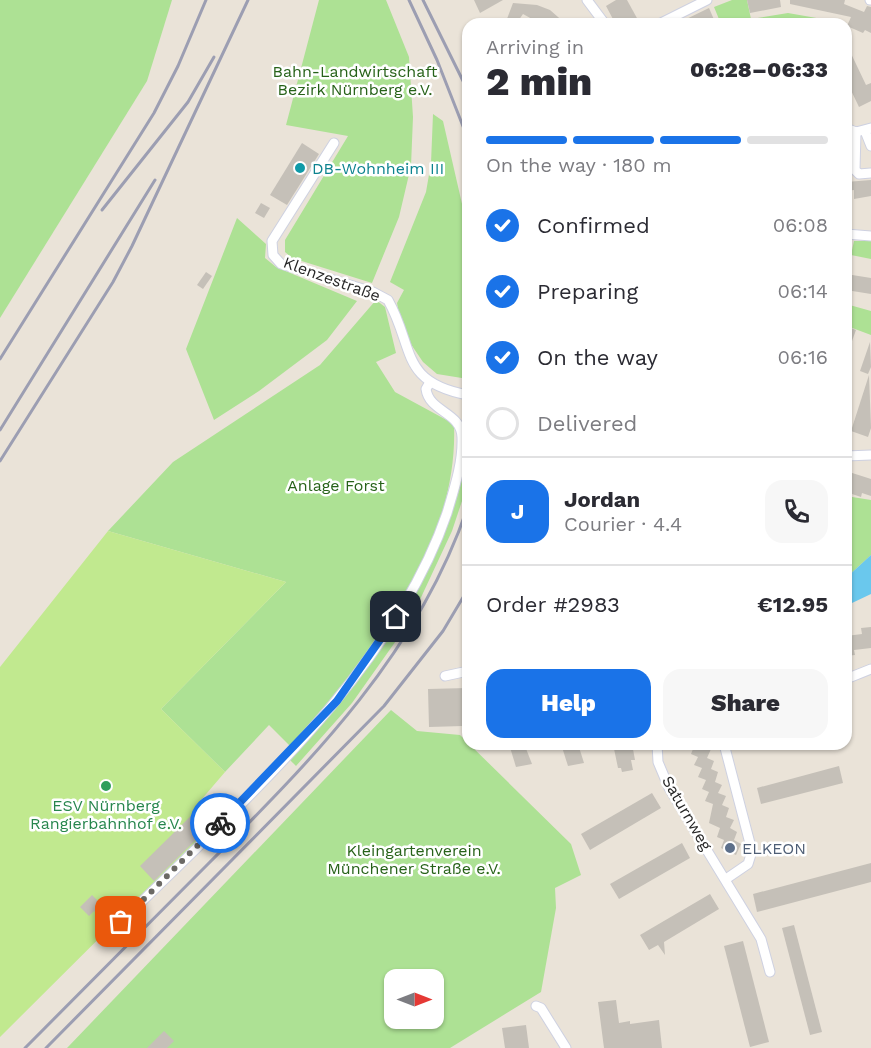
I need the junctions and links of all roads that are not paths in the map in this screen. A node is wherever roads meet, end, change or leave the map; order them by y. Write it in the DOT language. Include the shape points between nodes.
graph roads {
  1 [pos="587,0"];
  2 [pos="707,0"];
  3 [pos="600,18"];
  4 [pos="671,18"];
  5 [pos="864,130"];
  6 [pos="334,143"];
  7 [pos="871,146"];
  8 [pos="871,172"];
  9 [pos="852,234"];
  10 [pos="871,236"];
  11 [pos="430,382"];
  12 [pos="462,393"];
  13 [pos="871,455"];
  14 [pos="852,456"];
  15 [pos="871,669"];
  16 [pos="462,672"];
  17 [pos="445,675"];
  18 [pos="852,677"];
  19 [pos="657,750"];
  20 [pos="726,750"];
  21 [pos="726,879"];
  22 [pos="121,922"];
  23 [pos="770,972"];
  24 [pos="536,1006"];
  25 [pos="566,1048"];
  1 -- 3 [label="street"];
  2 -- 4 [label="street"];
  5 -- 7 [label="street"];
  5 -- 8 [label="street" via="855,170 859,174"];
  6 -- 11 [label="street, Klenzestraße" via="272,241 273,255 281,264 388,300 411,361"];
  9 -- 10 [label="street"];
  11 -- 12 [label="street, Klenzestraße"];
  11 -- 22 [label="street" via="426,389 430,400 460,426 461,450 446,516 414,591 337,701"];
  13 -- 14 [label="street"];
  15 -- 18 [label="street"];
  16 -- 17 [label="street"];
  19 -- 21 [label="street, Saturnweg" via="669,788"];
  20 -- 21 [label="street" via="752,851 748,864"];
  21 -- 23 [label="street, Saturnweg" via="760,939"];
  24 -- 25 [label="street"];
}
